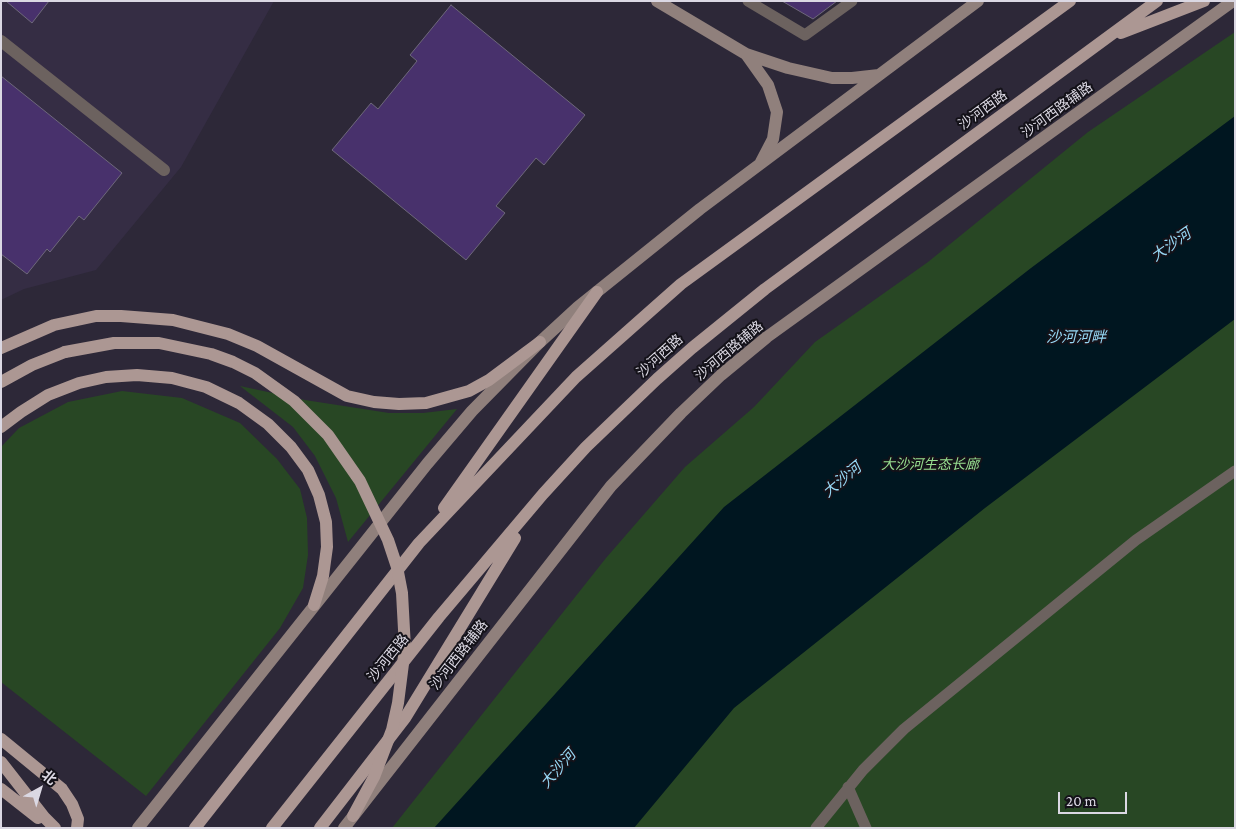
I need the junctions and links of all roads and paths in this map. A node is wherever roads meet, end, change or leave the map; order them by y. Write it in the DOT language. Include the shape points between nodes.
graph roads {
  1 [pos="657,1"];
  2 [pos="748,1"];
  3 [pos="852,1"];
  4 [pos="978,1"];
  5 [pos="1070,1"];
  6 [pos="1157,1"];
  7 [pos="1204,1"];
  8 [pos="1233,1"];
  9 [pos="1105,40"];
  10 [pos="1,41"];
  11 [pos="746,54"];
  12 [pos="881,74"];
  13 [pos="758,166"];
  14 [pos="164,170"];
  15 [pos="597,292"];
  16 [pos="540,342"];
  17 [pos="1,348"];
  18 [pos="1,382"];
  19 [pos="1,427"];
  20 [pos="1235,471"];
  21 [pos="543,494"];
  22 [pos="419,543"];
  23 [pos="314,604"];
  24 [pos="1,739"];
  25 [pos="1,762"];
  26 [pos="848,787"];
  27 [pos="1,789"];
  28 [pos="353,816"];
  29 [pos="50,828"];
  30 [pos="55,828"];
  31 [pos="77,828"];
  32 [pos="138,828"];
  33 [pos="195,828"];
  34 [pos="272,828"];
  35 [pos="320,828"];
  36 [pos="344,828"];
  37 [pos="816,828"];
  38 [pos="866,828"];
  1 -- 11 [label="main road"];
  2 -- 3 [label="lane" via="805,35"];
  4 -- 12 [label="main road"];
  5 -- 22 [label="main road" via="681,284 576,377"];
  6 -- 9 [label="main road, 沙河西路"];
  7 -- 9 [label="main road"];
  8 -- 28 [label="main road, 沙河西路辅路, bridge" via="767,338 681,413 610,486"];
  9 -- 21 [label="main road, 沙河西路" via="728,318 657,379 586,447"];
  10 -- 14 [label="street"];
  11 -- 12 [label="main road" via="832,78"];
  11 -- 13 [label="main road" via="768,85 776,112 773,139"];
  12 -- 13 [label="main road"];
  13 -- 15 [label="main road"];
  15 -- 16 [label="main road"];
  15 -- 22 [label="main road"];
  16 -- 17 [label="main road" via="469,391 426,403 399,404 348,396 258,346 228,334 173,320 96,316 54,325"];
  16 -- 23 [label="main road" via="459,426"];
  18 -- 28 [label="main road, bridge" via="65,352 114,343 159,343 211,354 255,373 294,401 328,435 360,481 388,540 402,594 405,624 403,674 392,730 374,777"];
  19 -- 23 [label="main road" via="48,395 79,383 137,375 172,378 206,387 239,403 291,447 308,470 319,495 326,522 327,546 323,576"];
  20 -- 26 [label="lane" via="1136,540 904,729"];
  21 -- 34 [label="main road, 沙河西路" via="439,617"];
  21 -- 35 [label="main road" via="405,718"];
  22 -- 33 [label="main road"];
  23 -- 32 [label="main road"];
  24 -- 31 [label="main road" via="62,789 78,819"];
  25 -- 30 [label="main road"];
  26 -- 37 [label="lane"];
  26 -- 38 [label="lane"];
  27 -- 29 [label="main road"];
  28 -- 36 [label="main road, 沙河西路辅路"];
}
